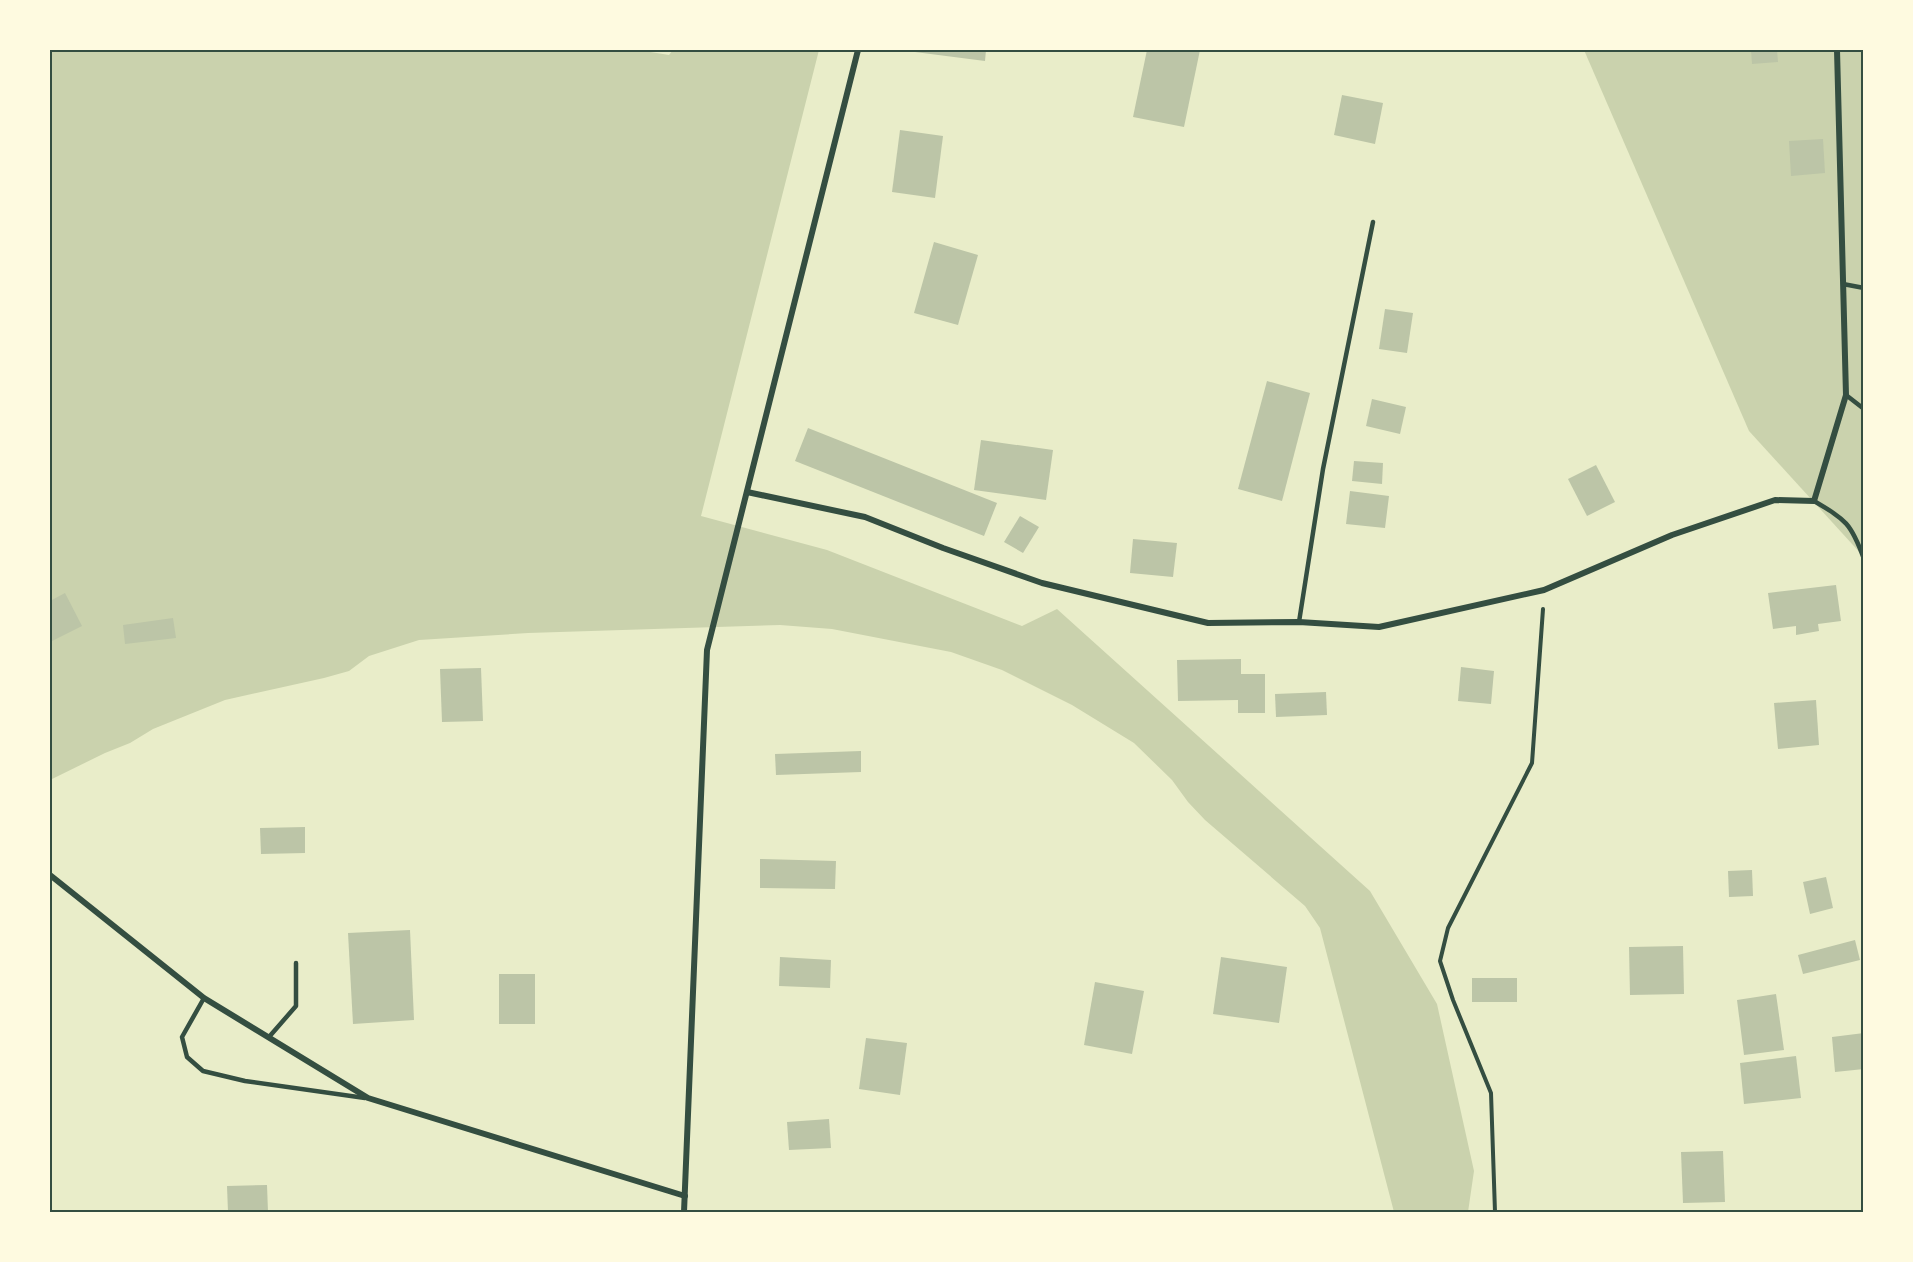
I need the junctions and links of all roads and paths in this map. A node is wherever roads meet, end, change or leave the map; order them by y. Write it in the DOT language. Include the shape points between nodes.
graph roads {
  1 [pos="858,50"];
  2 [pos="1837,50"];
  3 [pos="1373,222"];
  4 [pos="1843,284"];
  5 [pos="1863,288"];
  6 [pos="1846,395"];
  7 [pos="1863,409"];
  8 [pos="747,492"];
  9 [pos="1814,501"];
  10 [pos="1863,559"];
  11 [pos="1544,590"];
  12 [pos="1299,622"];
  13 [pos="50,875"];
  14 [pos="296,963"];
  15 [pos="204,998"];
  16 [pos="269,1037"];
  17 [pos="368,1098"];
  18 [pos="685,1196"];
  19 [pos="684,1212"];
  20 [pos="1495,1212"];
  1 -- 8 [label="street"];
  2 -- 4 [label="street"];
  3 -- 12 [label="lane" via="1323,469"];
  4 -- 5 [label="lane"];
  4 -- 6 [label="street"];
  6 -- 7 [label="lane"];
  6 -- 9 [label="street"];
  8 -- 12 [label="street" via="865,517 1042,582 1208,623"];
  8 -- 18 [label="street" via="707,650"];
  9 -- 10 [label="lane" via="1842,517 1856,536"];
  9 -- 11 [label="street" via="1774,500 1672,535"];
  11 -- 12 [label="street" via="1379,627"];
  11 -- 20 [label="path" via="1532,763 1448,928 1440,961 1491,1093"];
  13 -- 15 [label="street"];
  14 -- 16 [label="lane" via="296,1006"];
  15 -- 16 [label="street"];
  15 -- 17 [label="lane" via="182,1037 187,1058 203,1071 245,1081"];
  16 -- 17 [label="street"];
  17 -- 18 [label="street"];
  18 -- 19 [label="street"];
}
